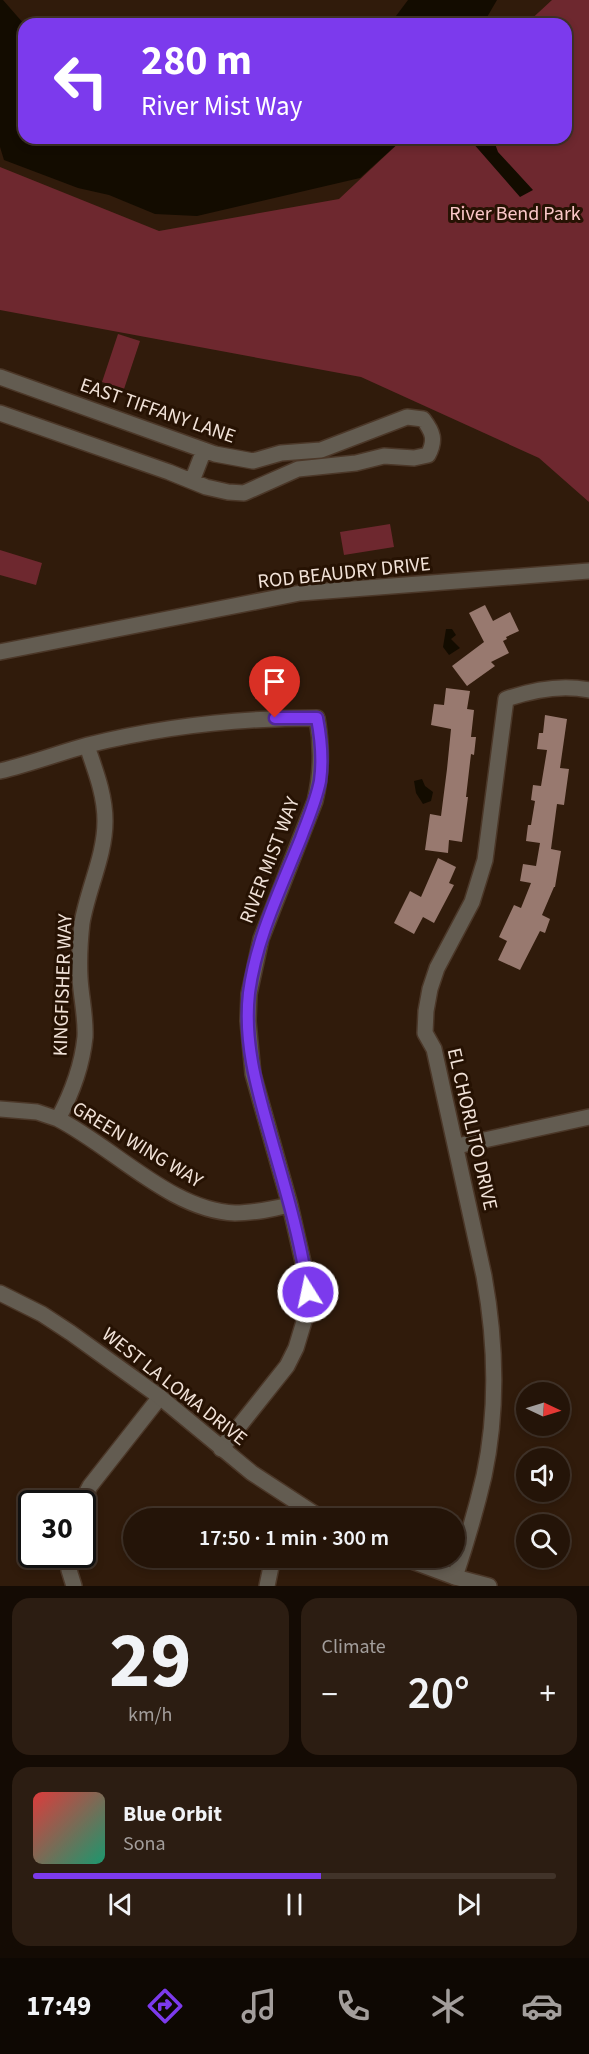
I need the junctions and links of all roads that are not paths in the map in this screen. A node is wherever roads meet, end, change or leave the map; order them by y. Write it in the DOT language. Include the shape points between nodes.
graph roads {
  1 [pos="0,377"];
  2 [pos="0,413"];
  3 [pos="204,450"];
  4 [pos="192,481"];
  5 [pos="589,571"];
  6 [pos="0,652"];
  7 [pos="589,690"];
  8 [pos="87,746"];
  9 [pos="0,771"];
  10 [pos="0,1109"];
  11 [pos="589,1117"];
  12 [pos="58,1119"];
  13 [pos="457,1146"];
  14 [pos="290,1205"];
  15 [pos="0,1293"];
  16 [pos="160,1397"];
  17 [pos="221,1449"];
  18 [pos="88,1490"];
  19 [pos="291,1508"];
  20 [pos="69,1568"];
  21 [pos="271,1568"];
  22 [pos="431,1568"];
  23 [pos="455,1577"];
  24 [pos="74,1586"];
  25 [pos="267,1586"];
  26 [pos="489,1586"];
  1 -- 3 [label="street, EAST TIFFANY LANE"];
  2 -- 4 [label="street, EAST TIFFANY LANE"];
  3 -- 4 [label="street"];
  3 -- 4 [label="street, EAST TIFFANY LANE" via="253,461 280,453 321,450 407,417 423,419 431,430 434,445 428,455 414,458 384,456 298,470 244,493"];
  5 -- 6 [label="street, ROD BEAUDRY DRIVE" via="300,593"];
  7 -- 13 [label="street, EL CHORLITO DRIVE" via="542,689 506,699 480,882 437,968 426,1011 425,1033 434,1049"];
  8 -- 9 [label="street, RIVER MIST WAY"];
  8 -- 12 [label="street, KINGFISHER WAY" via="104,802 104,832 81,933 85,1025 81,1060"];
  8 -- 14 [label="street, RIVER MIST WAY" via="197,724 317,718 322,759 315,801 261,939 248,1012 253,1074"];
  10 -- 12 [label="street, GREEN WING WAY" via="37,1112"];
  11 -- 13 [label="street"];
  12 -- 14 [label="street, GREEN WING WAY" via="190,1203 234,1213"];
  13 -- 23 [label="street, EL CHORLITO DRIVE" via="489,1303 494,1369 484,1476"];
  14 -- 17 [label="street, RIVER MIST WAY" via="308,1292 302,1331 287,1366"];
  15 -- 16 [label="street, WEST LA LOMA DRIVE" via="42,1314"];
  16 -- 17 [label="street, WEST LA LOMA DRIVE"];
  16 -- 18 [label="street"];
  17 -- 19 [label="street, WEST LA LOMA DRIVE"];
  20 -- 24 [label="street"];
  21 -- 25 [label="street"];
  22 -- 23 [label="street"];
  23 -- 26 [label="street"];
}
